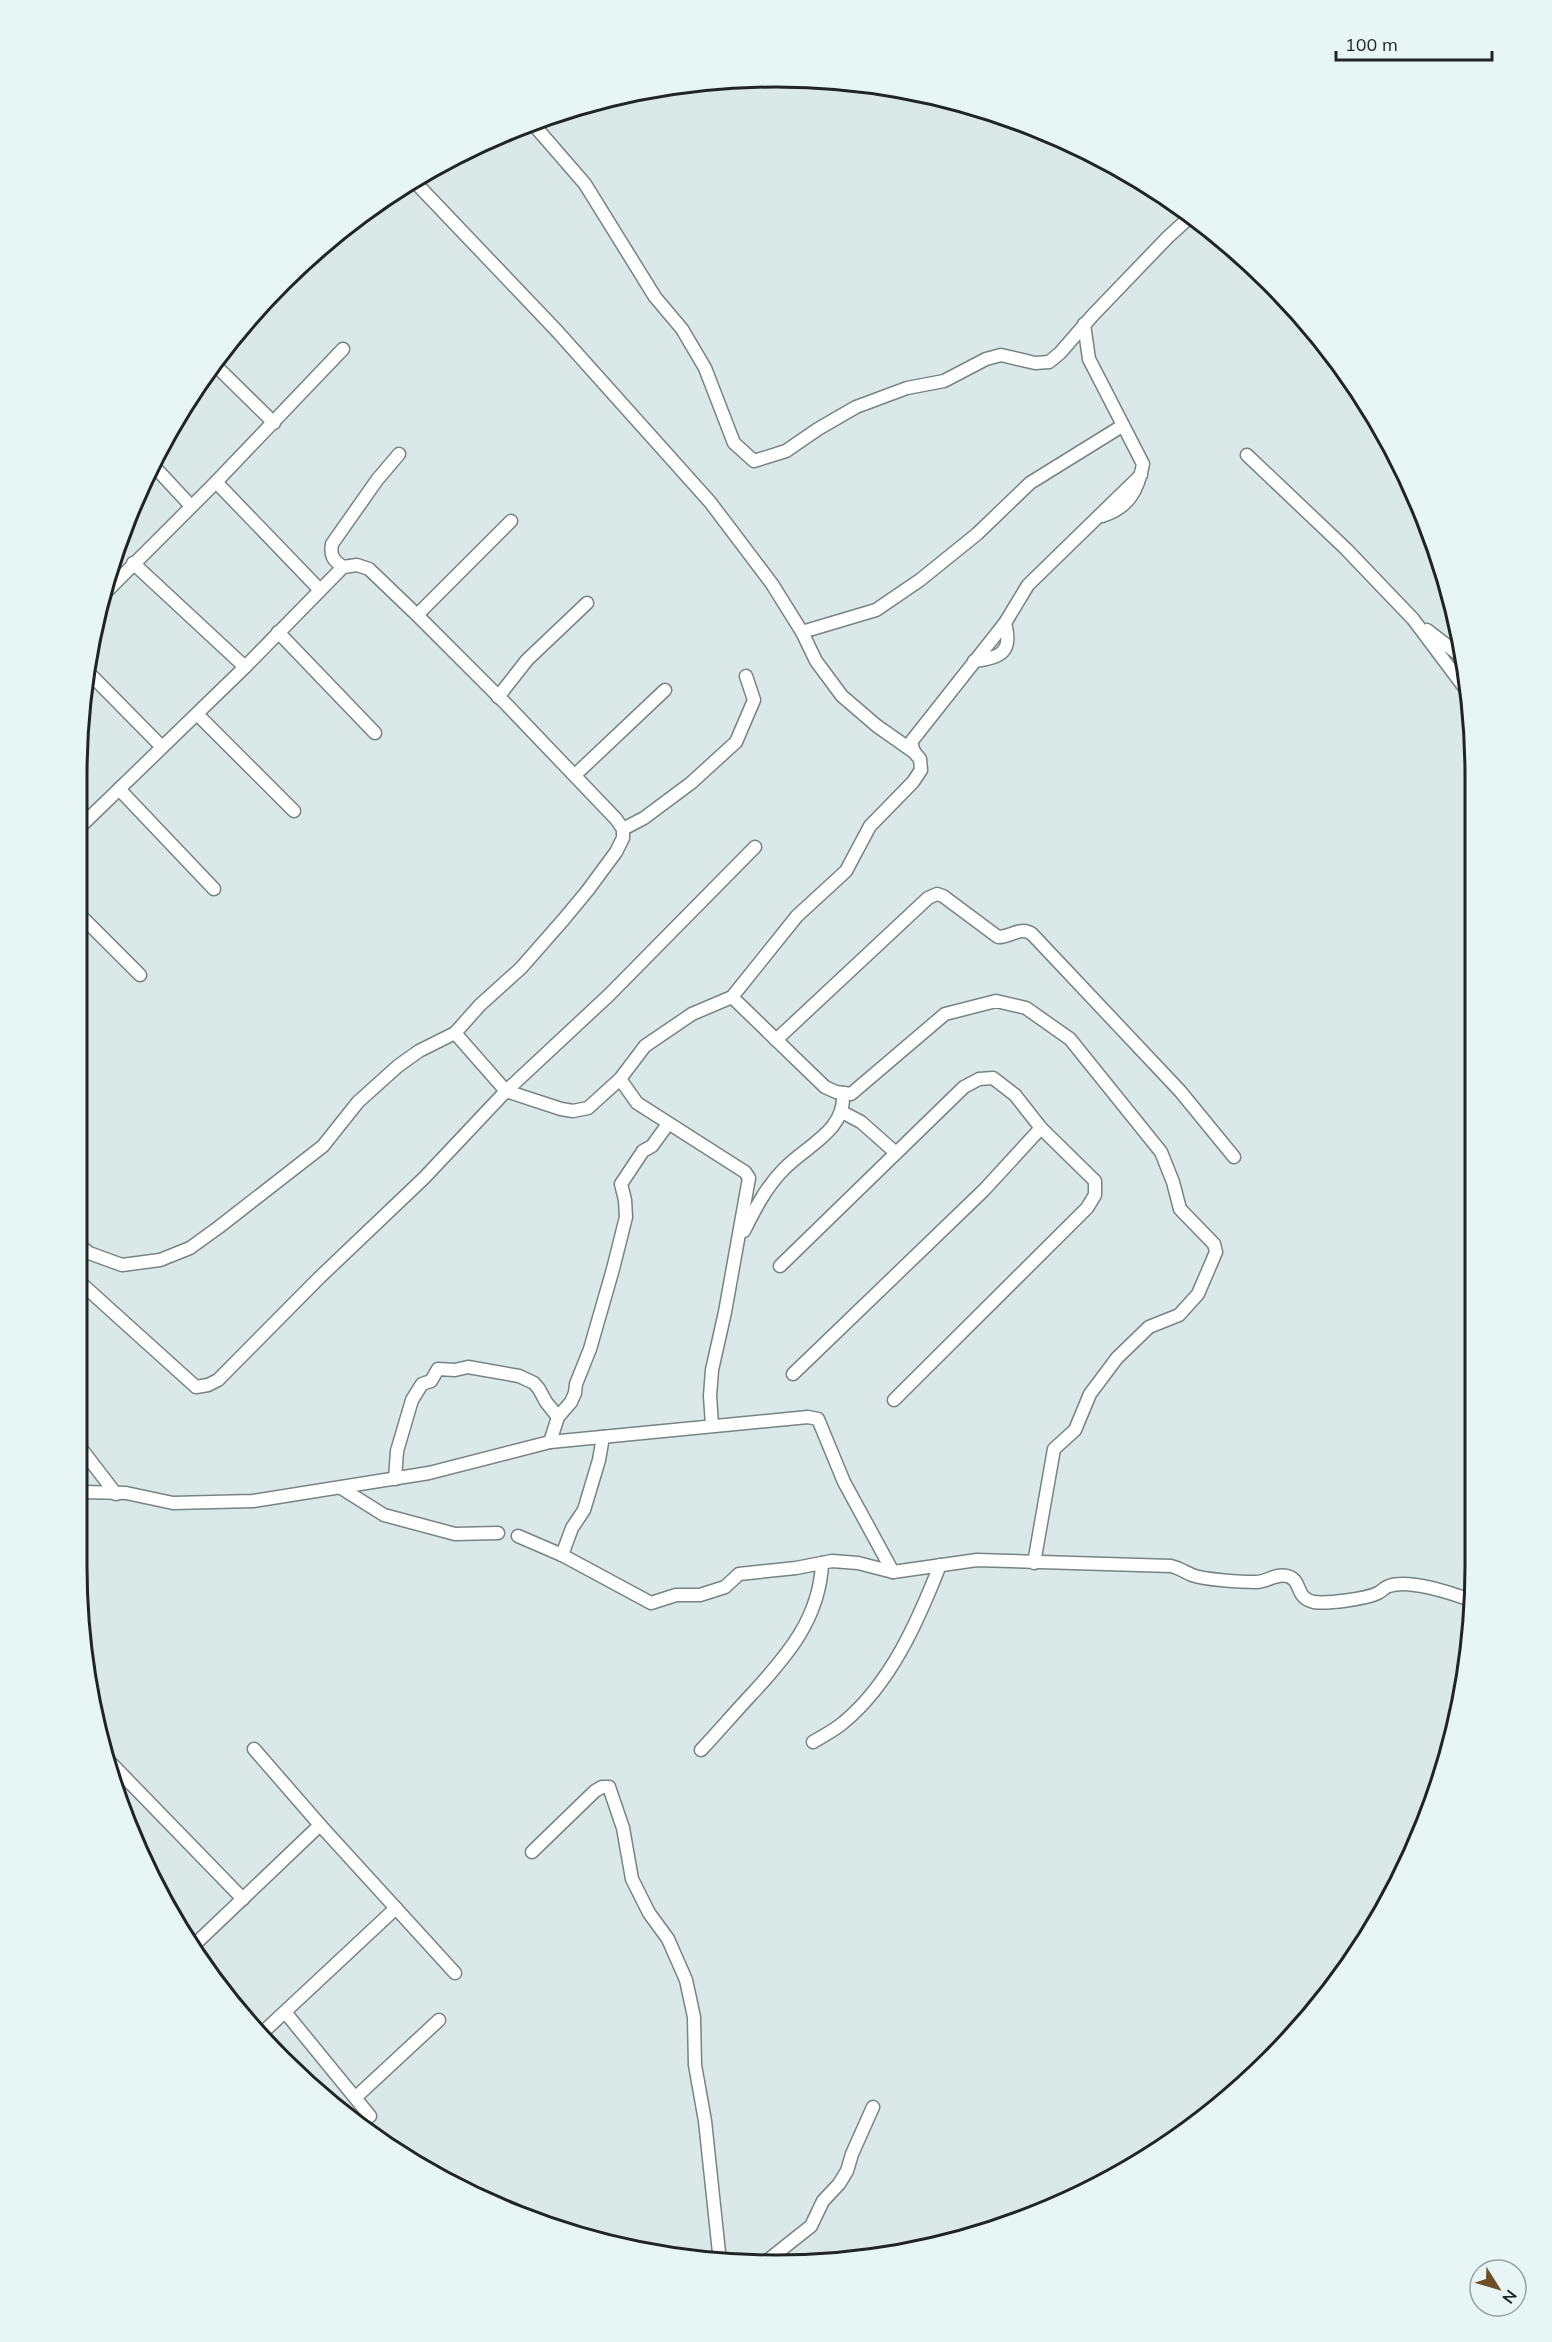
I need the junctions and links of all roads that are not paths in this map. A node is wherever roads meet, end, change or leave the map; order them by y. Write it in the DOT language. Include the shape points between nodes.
graph roads {
  1 [pos="538,130"];
  2 [pos="419,187"];
  3 [pos="1185,222"];
  4 [pos="1084,324"];
  5 [pos="343,349"];
  6 [pos="220,370"];
  7 [pos="274,423"];
  8 [pos="1122,426"];
  9 [pos="399,454"];
  10 [pos="1247,455"];
  11 [pos="158,471"];
  12 [pos="216,482"];
  13 [pos="191,506"];
  14 [pos="511,521"];
  15 [pos="133,563"];
  16 [pos="343,567"];
  17 [pos="117,575"];
  18 [pos="320,590"];
  19 [pos="587,603"];
  20 [pos="417,615"];
  21 [pos="1413,619"];
  22 [pos="1005,623"];
  23 [pos="278,632"];
  24 [pos="802,632"];
  25 [pos="1453,650"];
  26 [pos="975,661"];
  27 [pos="245,667"];
  28 [pos="746,676"];
  29 [pos="94,678"];
  30 [pos="1458,679"];
  31 [pos="665,690"];
  32 [pos="498,698"];
  33 [pos="197,714"];
  34 [pos="375,733"];
  35 [pos="162,747"];
  36 [pos="914,752"];
  37 [pos="575,775"];
  38 [pos="119,789"];
  39 [pos="294,811"];
  40 [pos="87,819"];
  41 [pos="623,829"];
  42 [pos="755,847"];
  43 [pos="214,889"];
  44 [pos="87,923"];
  45 [pos="140,975"];
  46 [pos="732,997"];
  47 [pos="455,1033"];
  48 [pos="777,1040"];
  49 [pos="620,1079"];
  50 [pos="506,1091"];
  51 [pos="843,1093"];
  52 [pos="842,1112"];
  53 [pos="668,1124"];
  54 [pos="1041,1128"];
  55 [pos="896,1153"];
  56 [pos="1234,1157"];
  57 [pos="87,1252"];
  58 [pos="735,1253"];
  59 [pos="780,1266"];
  60 [pos="87,1290"];
  61 [pos="793,1374"];
  62 [pos="894,1400"];
  63 [pos="558,1417"];
  64 [pos="712,1425"];
  65 [pos="603,1437"];
  66 [pos="550,1442"];
  67 [pos="87,1457"];
  68 [pos="395,1479"];
  69 [pos="341,1488"];
  70 [pos="87,1492"];
  71 [pos="116,1494"];
  72 [pos="498,1533"];
  73 [pos="518,1536"];
  74 [pos="562,1555"];
  75 [pos="822,1563"];
  76 [pos="1034,1563"];
  77 [pos="940,1565"];
  78 [pos="893,1572"];
  79 [pos="1464,1598"];
  80 [pos="813,1742"];
  81 [pos="254,1749"];
  82 [pos="701,1750"];
  83 [pos="119,1771"];
  84 [pos="320,1825"];
  85 [pos="532,1852"];
  86 [pos="243,1899"];
  87 [pos="396,1908"];
  88 [pos="198,1941"];
  89 [pos="455,1973"];
  90 [pos="285,2012"];
  91 [pos="439,2020"];
  92 [pos="267,2029"];
  93 [pos="356,2097"];
  94 [pos="873,2107"];
  95 [pos="370,2116"];
  96 [pos="719,2253"];
  97 [pos="774,2255"];
  1 -- 4 [label="street" via="585,184 655,297 681,329 705,368 734,443 754,461 786,451 856,407 907,388 944,381 986,359 1001,355 1035,363 1049,362"];
  2 -- 24 [label="street" via="556,330 710,502 772,584"];
  3 -- 4 [label="street"];
  4 -- 8 [label="street" via="1089,359"];
  5 -- 7 [label="street"];
  6 -- 7 [label="street"];
  7 -- 12 [label="street"];
  8 -- 22 [label="street" via="1143,464 1141,475 1028,585"];
  8 -- 24 [label="street" via="1030,483 969,541 876,610"];
  9 -- 16 [label="street" via="332,544 333,561"];
  10 -- 21 [label="street"];
  11 -- 13 [label="street"];
  12 -- 13 [label="street"];
  12 -- 18 [label="street"];
  13 -- 15 [label="street"];
  14 -- 20 [label="street"];
  15 -- 17 [label="street"];
  15 -- 27 [label="street"];
  16 -- 18 [label="street"];
  16 -- 20 [label="street" via="357,565 369,569"];
  18 -- 23 [label="street"];
  19 -- 32 [label="street" via="527,660"];
  20 -- 32 [label="street"];
  21 -- 25 [label="street"];
  21 -- 30 [label="street"];
  22 -- 26 [label="street"];
  22 -- 26 [label="street" via="1007,646 1002,654"];
  23 -- 27 [label="street"];
  23 -- 34 [label="street"];
  24 -- 36 [label="street" via="816,661 842,696"];
  26 -- 36 [label="street" via="911,742"];
  27 -- 33 [label="street"];
  28 -- 41 [label="street" via="754,700 736,742 691,783"];
  29 -- 35 [label="street"];
  31 -- 37 [label="street"];
  32 -- 37 [label="street"];
  33 -- 35 [label="street"];
  33 -- 39 [label="street"];
  35 -- 38 [label="street"];
  36 -- 46 [label="street" via="920,759 921,770 913,782 870,826 846,871 797,916"];
  37 -- 41 [label="street"];
  38 -- 40 [label="street"];
  38 -- 43 [label="street"];
  41 -- 47 [label="street" via="616,852 588,890 521,968"];
  42 -- 50 [label="street"];
  44 -- 45 [label="street"];
  46 -- 48 [label="street"];
  46 -- 49 [label="street" via="692,1014 645,1046"];
  47 -- 50 [label="street"];
  47 -- 57 [label="street" via="398,1066 358,1102 322,1146 190,1248 160,1260 122,1265"];
  48 -- 51 [label="street" via="825,1087"];
  48 -- 56 [label="street" via="928,898 937,894 998,937 1027,930 1032,934 1180,1091"];
  49 -- 50 [label="street" via="588,1108 573,1111"];
  49 -- 53 [label="street" via="637,1103"];
  50 -- 60 [label="street" via="424,1178 218,1380 208,1385 196,1388"];
  51 -- 52 [label="street"];
  51 -- 76 [label="street" via="851,1094 945,1014 996,1001 1026,1008 1070,1039 1161,1152 1180,1209 1214,1244 1216,1252 1198,1294 1179,1315 1149,1326 1117,1358 1090,1394 1075,1430 1054,1449"];
  52 -- 55 [label="street" via="861,1122"];
  52 -- 58 [label="street" via="828,1132 784,1169 765,1193"];
  53 -- 58 [label="street" via="749,1178"];
  53 -- 63 [label="street" via="652,1146 643,1151 621,1184 626,1217 613,1269 575,1393"];
  54 -- 55 [label="street" via="1015,1095 993,1078 979,1079 964,1087"];
  54 -- 61 [label="street" via="977,1198"];
  54 -- 62 [label="street" via="1095,1181 1095,1195 1087,1208"];
  55 -- 59 [label="street"];
  58 -- 64 [label="street" via="712,1371"];
  63 -- 66 [label="street"];
  63 -- 68 [label="street" via="534,1383 519,1376 468,1367 438,1369 412,1400 396,1451"];
  64 -- 65 [label="street"];
  64 -- 78 [label="street" via="818,1419 844,1482"];
  65 -- 66 [label="street"];
  65 -- 74 [label="street" via="584,1510"];
  66 -- 68 [label="street"];
  67 -- 71 [label="street"];
  68 -- 69 [label="street"];
  69 -- 71 [label="street" via="253,1501 173,1503"];
  69 -- 72 [label="street" via="384,1515 455,1534"];
  70 -- 71 [label="street"];
  73 -- 74 [label="street"];
  74 -- 75 [label="street" via="651,1603 725,1587 739,1574"];
  75 -- 78 [label="street" via="858,1563"];
  75 -- 82 [label="street" via="815,1605 788,1653"];
  76 -- 77 [label="street" via="977,1560"];
  76 -- 79 [label="street" via="1171,1566 1193,1575 1237,1581 1263,1582 1283,1575 1297,1583 1304,1599 1314,1602 1376,1594 1401,1584"];
  77 -- 78 [label="street"];
  77 -- 80 [label="street" via="885,1676 843,1724"];
  81 -- 84 [label="street"];
  83 -- 86 [label="street"];
  84 -- 86 [label="street"];
  84 -- 87 [label="street"];
  85 -- 96 [label="street" via="595,1791 609,1787 623,1828 632,1879 686,1980"];
  86 -- 88 [label="street"];
  87 -- 89 [label="street"];
  87 -- 90 [label="street"];
  90 -- 92 [label="street"];
  90 -- 93 [label="street"];
  91 -- 93 [label="street"];
  93 -- 95 [label="street"];
  94 -- 97 [label="street" via="839,2184 823,2200 811,2226"];
}
